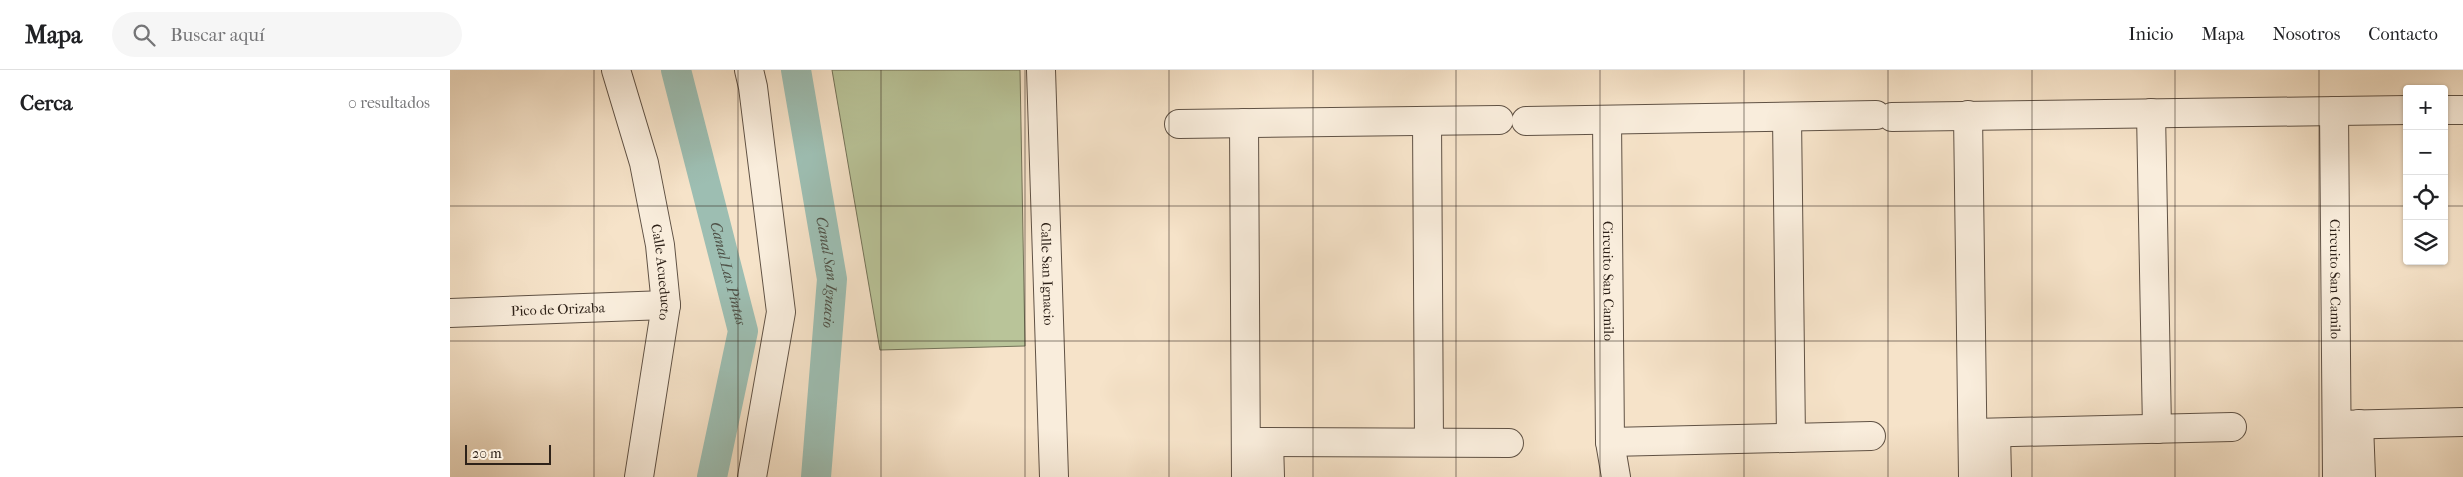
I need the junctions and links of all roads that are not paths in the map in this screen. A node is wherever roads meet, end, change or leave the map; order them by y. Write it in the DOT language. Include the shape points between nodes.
graph roads {
  1 [pos="616,70"];
  2 [pos="749,70"];
  3 [pos="1041,70"];
  4 [pos="2403,110"];
  5 [pos="2448,110"];
  6 [pos="2463,110"];
  7 [pos="2334,111"];
  8 [pos="2151,113"];
  9 [pos="1968,115"];
  10 [pos="1787,117"];
  11 [pos="1607,120"];
  12 [pos="1427,121"];
  13 [pos="1244,123"];
  14 [pos="1178,124"];
  15 [pos="666,305"];
  16 [pos="450,312"];
  17 [pos="2463,422"];
  18 [pos="2348,424"];
  19 [pos="2232,427"];
  20 [pos="2157,429"];
  21 [pos="1984,433"];
  22 [pos="1871,436"];
  23 [pos="1791,438"];
  24 [pos="1258,442"];
  25 [pos="1429,442"];
  26 [pos="1610,442"];
  27 [pos="1509,443"];
  28 [pos="639,477"];
  29 [pos="752,477"];
  30 [pos="1054,477"];
  31 [pos="1246,477"];
  32 [pos="1270,477"];
  33 [pos="1616,477"];
  34 [pos="1973,477"];
  35 [pos="1997,477"];
  36 [pos="2337,477"];
  37 [pos="2361,477"];
  1 -- 15 [label="street, Calle Acueducto" via="644,164 660,246"];
  2 -- 29 [label="street" via="781,312"];
  3 -- 30 [label="street, Calle San Ignacio"];
  4 -- 7 [label="street"];
  5 -- 6 [label="street"];
  7 -- 8 [label="street"];
  7 -- 18 [label="street, Circuito San Camilo"];
  8 -- 9 [label="street"];
  8 -- 20 [label="street"];
  9 -- 10 [label="street"];
  9 -- 21 [label="street"];
  10 -- 11 [label="street"];
  10 -- 23 [label="street"];
  11 -- 12 [label="street"];
  11 -- 26 [label="street, Circuito San Camilo"];
  12 -- 13 [label="street"];
  12 -- 25 [label="street"];
  13 -- 14 [label="street"];
  13 -- 24 [label="street"];
  15 -- 16 [label="street, Pico de Orizaba"];
  15 -- 28 [label="street, Calle Acueducto"];
  17 -- 18 [label="street"];
  18 -- 36 [label="street"];
  18 -- 37 [label="street, Circuito San Camilo"];
  19 -- 20 [label="street"];
  20 -- 21 [label="street"];
  21 -- 34 [label="street"];
  21 -- 35 [label="street"];
  22 -- 23 [label="street"];
  23 -- 26 [label="street"];
  24 -- 25 [label="street"];
  24 -- 31 [label="street"];
  24 -- 32 [label="street"];
  25 -- 27 [label="street"];
  26 -- 33 [label="street, Circuito San Camilo"];
}
